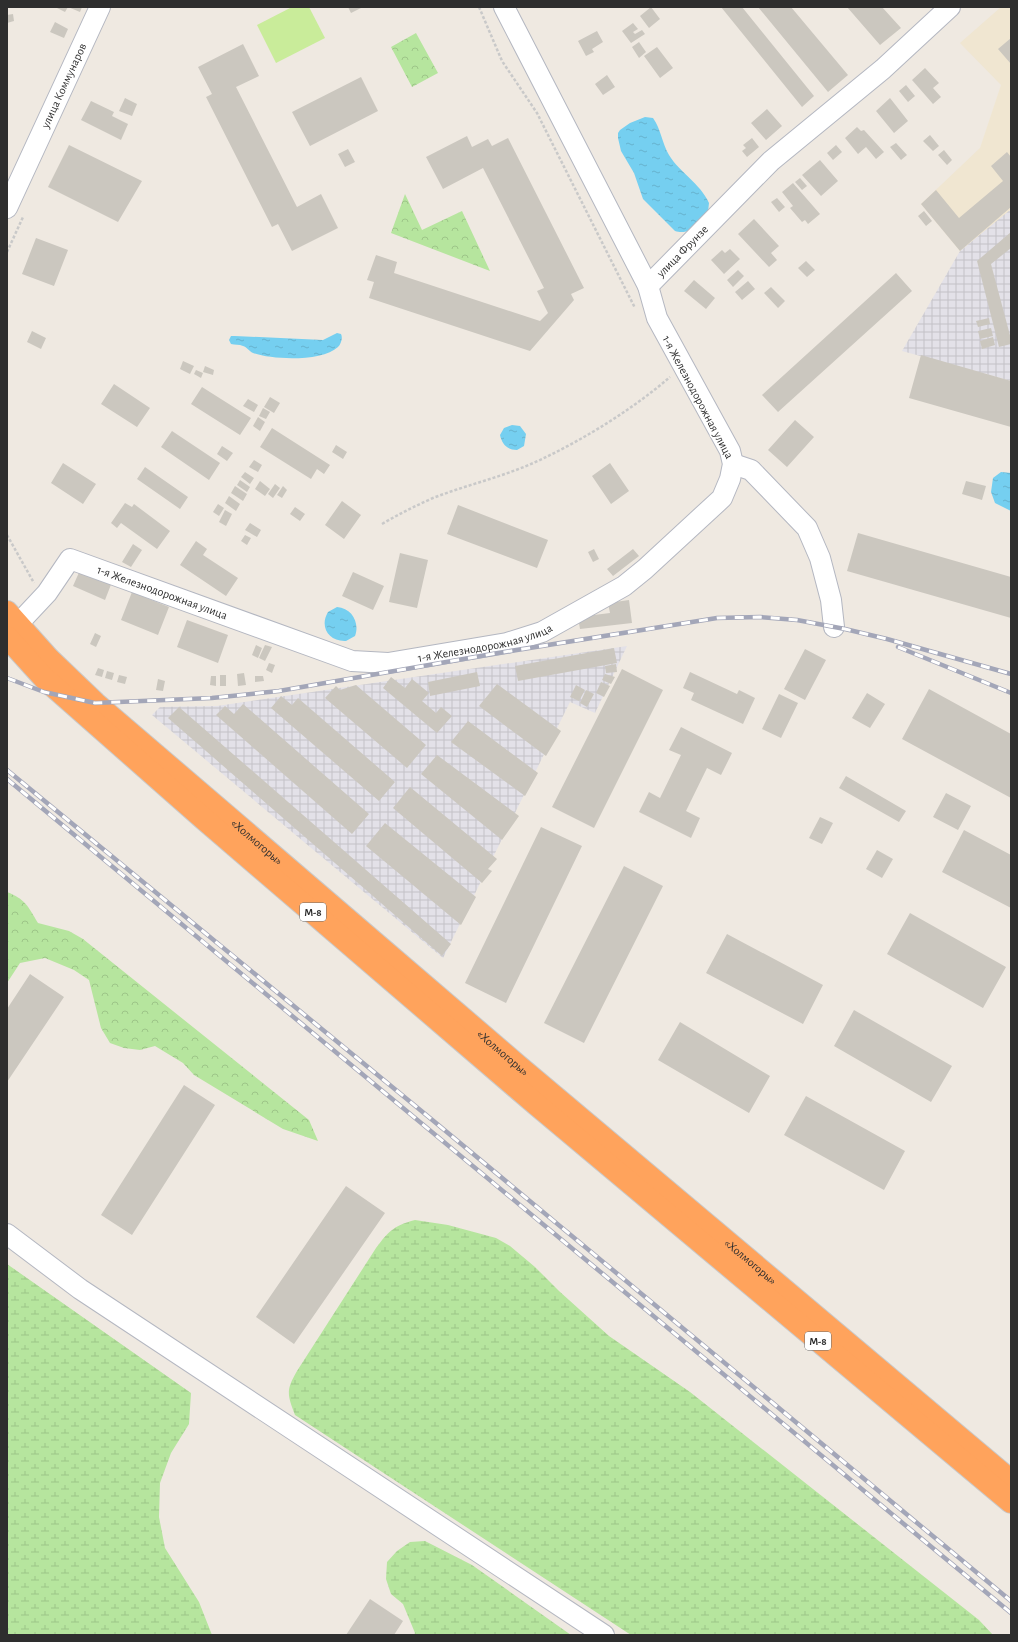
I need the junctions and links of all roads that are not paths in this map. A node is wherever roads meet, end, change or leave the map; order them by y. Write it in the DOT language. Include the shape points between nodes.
graph roads {
  1 [pos="100,7"];
  2 [pos="504,7"];
  3 [pos="950,7"];
  4 [pos="26,164"];
  5 [pos="7,178"];
  6 [pos="15,213"];
  7 [pos="648,286"];
  8 [pos="733,464"];
  9 [pos="10,625"];
  10 [pos="834,627"];
  11 [pos="7,1234"];
  12 [pos="1011,1481"];
  13 [pos="1011,1502"];
  14 [pos="604,1635"];
  1 -- 4 [label="street, улица Коммунаров"];
  2 -- 7 [label="street, улица Фрунзе"];
  3 -- 7 [label="street, улица Фрунзе" via="883,69 771,161"];
  4 -- 5 [label="street, улица Коммунаров"];
  4 -- 6 [label="street, улица Коммунаров"];
  7 -- 8 [label="street, 1-я Железнодорожная улица" via="657,318 730,451"];
  8 -- 9 [label="street, 1-я Железнодорожная улица" via="722,498 640,574 624,586 542,632 507,643 388,662 352,661 70,559 43,597"];
  8 -- 10 [label="street" via="751,470 807,528 820,558 832,600"];
  9 -- 12 [label="highway, «Холмогоры» / М-8" via="101,708 523,1070"];
  9 -- 13 [label="highway, «Холмогоры» / М-8" via="44,678 204,819 537,1106"];
  11 -- 14 [label="street" via="80,1289"];
}
